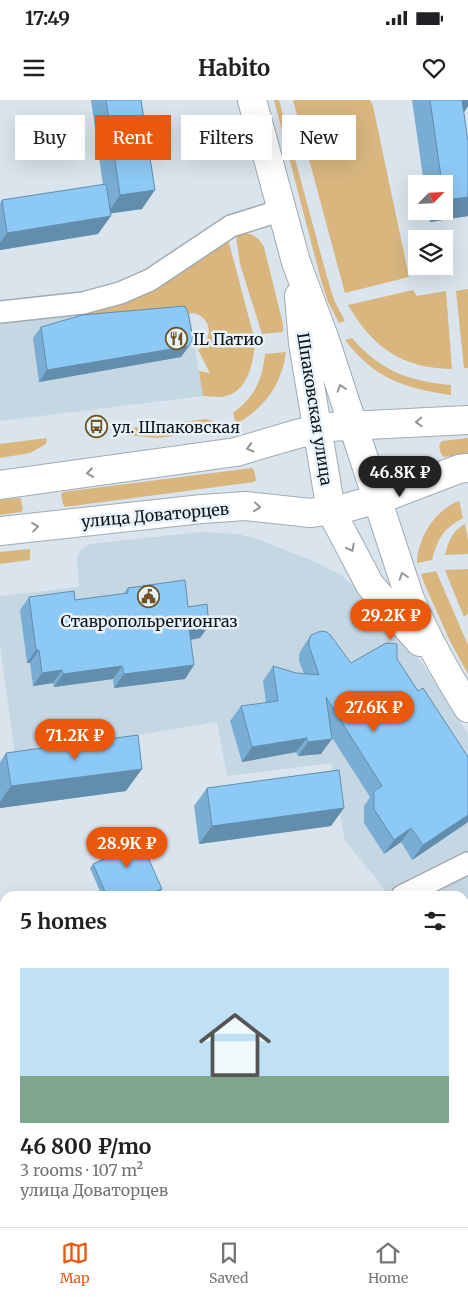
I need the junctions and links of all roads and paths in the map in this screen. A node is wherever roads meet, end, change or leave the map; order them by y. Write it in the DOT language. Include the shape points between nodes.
graph roads {
  1 [pos="252,100"];
  2 [pos="282,210"];
  3 [pos="296,262"];
  4 [pos="0,312"];
  5 [pos="468,420"];
  6 [pos="468,468"];
  7 [pos="0,486"];
  8 [pos="321,512"];
  9 [pos="0,532"];
  10 [pos="444,668"];
  11 [pos="468,708"];
  12 [pos="468,863"];
  13 [pos="412,891"];
  1 -- 2 [label="main road, Шпаковская улица"];
  2 -- 3 [label="main road, Шпаковская улица"];
  2 -- 4 [label="street" via="231,226 150,280 120,294 83,303"];
  3 -- 8 [label="main road, Шпаковская улица"];
  10 -- 3 [label="main road, Шпаковская улица, one-way" via="410,599"];
  5 -- 7 [label="main road, one-way" via="328,427 236,452"];
  6 -- 8 [label="main road, улица Доваторцев" via="391,495"];
  9 -- 8 [label="main road, улица Доваторцев, one-way" via="246,506"];
  8 -- 10 [label="main road, Шпаковская улица, one-way" via="370,585"];
  10 -- 11 [label="main road, Шпаковская улица"];
  12 -- 13 [label="street"];
}
